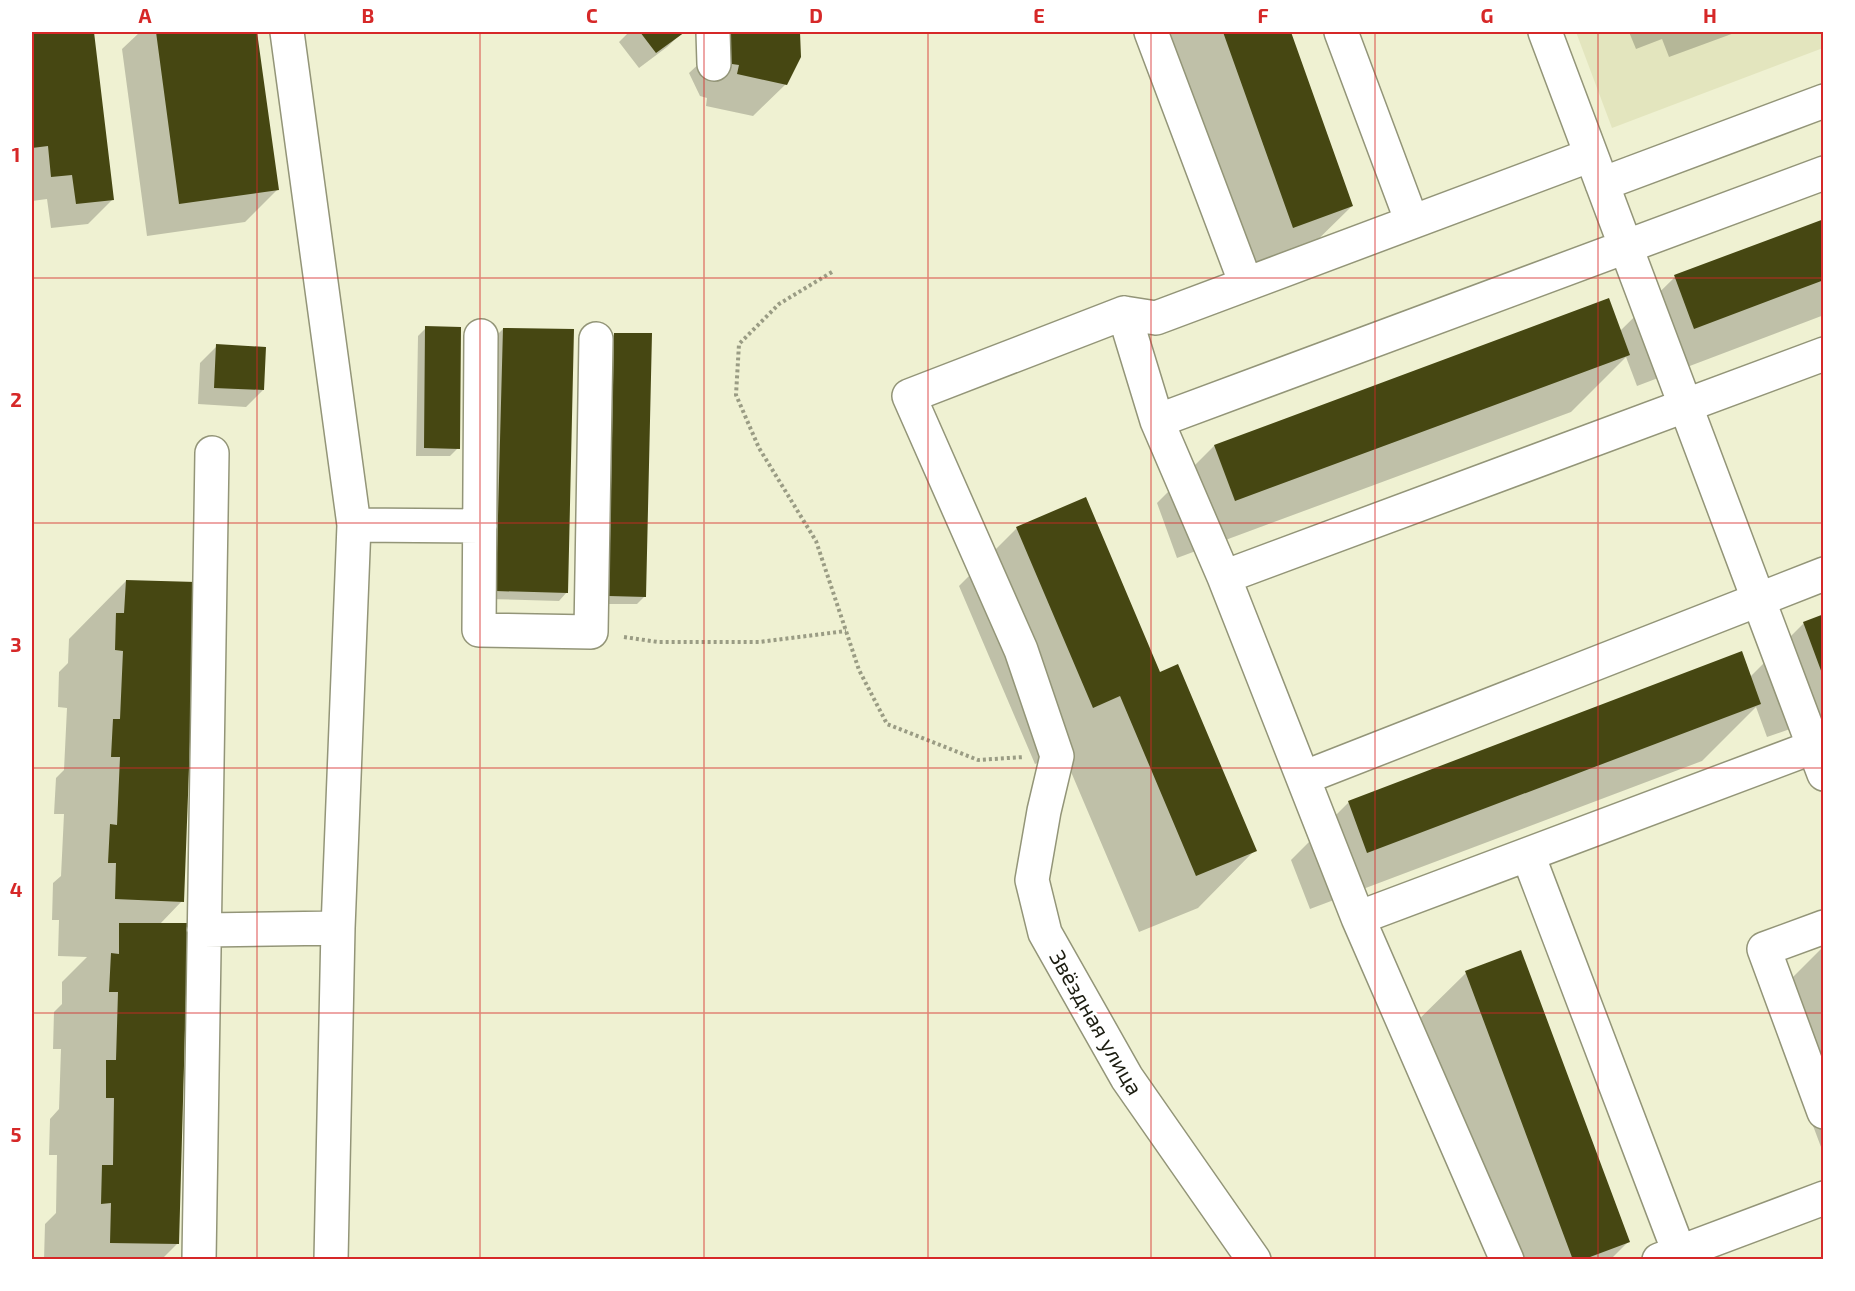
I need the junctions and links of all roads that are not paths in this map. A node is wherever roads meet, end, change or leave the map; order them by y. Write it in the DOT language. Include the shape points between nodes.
graph roads {
  1 [pos="286,32"];
  2 [pos="713,32"];
  3 [pos="1151,32"];
  4 [pos="1341,32"];
  5 [pos="1545,32"];
  6 [pos="714,64"];
  7 [pos="1824,101"];
  8 [pos="1596,170"];
  9 [pos="1824,173"];
  10 [pos="1412,222"];
  11 [pos="1625,247"];
  12 [pos="1246,284"];
  13 [pos="1124,313"];
  14 [pos="481,336"];
  15 [pos="596,339"];
  16 [pos="1824,354"];
  17 [pos="1684,406"];
  18 [pos="1157,421"];
  19 [pos="212,453"];
  20 [pos="354,525"];
  21 [pos="480,526"];
  22 [pos="1824,574"];
  23 [pos="1224,577"];
  24 [pos="1758,600"];
  25 [pos="1820,755"];
  26 [pos="1303,778"];
  27 [pos="1528,855"];
  28 [pos="1358,918"];
  29 [pos="1824,927"];
  30 [pos="338,928"];
  31 [pos="204,930"];
  32 [pos="1824,1112"];
  33 [pos="1824,1198"];
  34 [pos="1669,1256"];
  35 [pos="198,1260"];
  36 [pos="331,1260"];
  37 [pos="1254,1260"];
  38 [pos="1507,1260"];
  1 -- 20 [label="street"];
  2 -- 6 [label="street"];
  3 -- 12 [label="street"];
  4 -- 10 [label="street"];
  5 -- 8 [label="street"];
  7 -- 8 [label="street"];
  8 -- 10 [label="street"];
  8 -- 11 [label="street"];
  9 -- 11 [label="street"];
  10 -- 12 [label="street"];
  11 -- 17 [label="street"];
  11 -- 18 [label="street"];
  12 -- 13 [label="street" via="1156,318"];
  13 -- 18 [label="street"];
  13 -- 37 [label="street, Звёздная улица" via="909,396 1021,650 1057,756 1032,880 1046,933 1127,1078"];
  14 -- 21 [label="street"];
  15 -- 21 [label="street" via="591,632 479,630"];
  16 -- 17 [label="street"];
  17 -- 23 [label="street"];
  17 -- 24 [label="street"];
  18 -- 23 [label="street"];
  19 -- 31 [label="street"];
  20 -- 21 [label="street"];
  20 -- 30 [label="street"];
  22 -- 24 [label="street"];
  23 -- 26 [label="street"];
  24 -- 25 [label="street"];
  24 -- 26 [label="street"];
  25 -- 27 [label="street"];
  26 -- 28 [label="street"];
  27 -- 28 [label="street"];
  27 -- 34 [label="street"];
  28 -- 38 [label="street"];
  29 -- 32 [label="street" via="1764,949"];
  30 -- 31 [label="street"];
  30 -- 36 [label="street"];
  31 -- 35 [label="street"];
  33 -- 34 [label="street"];
}
